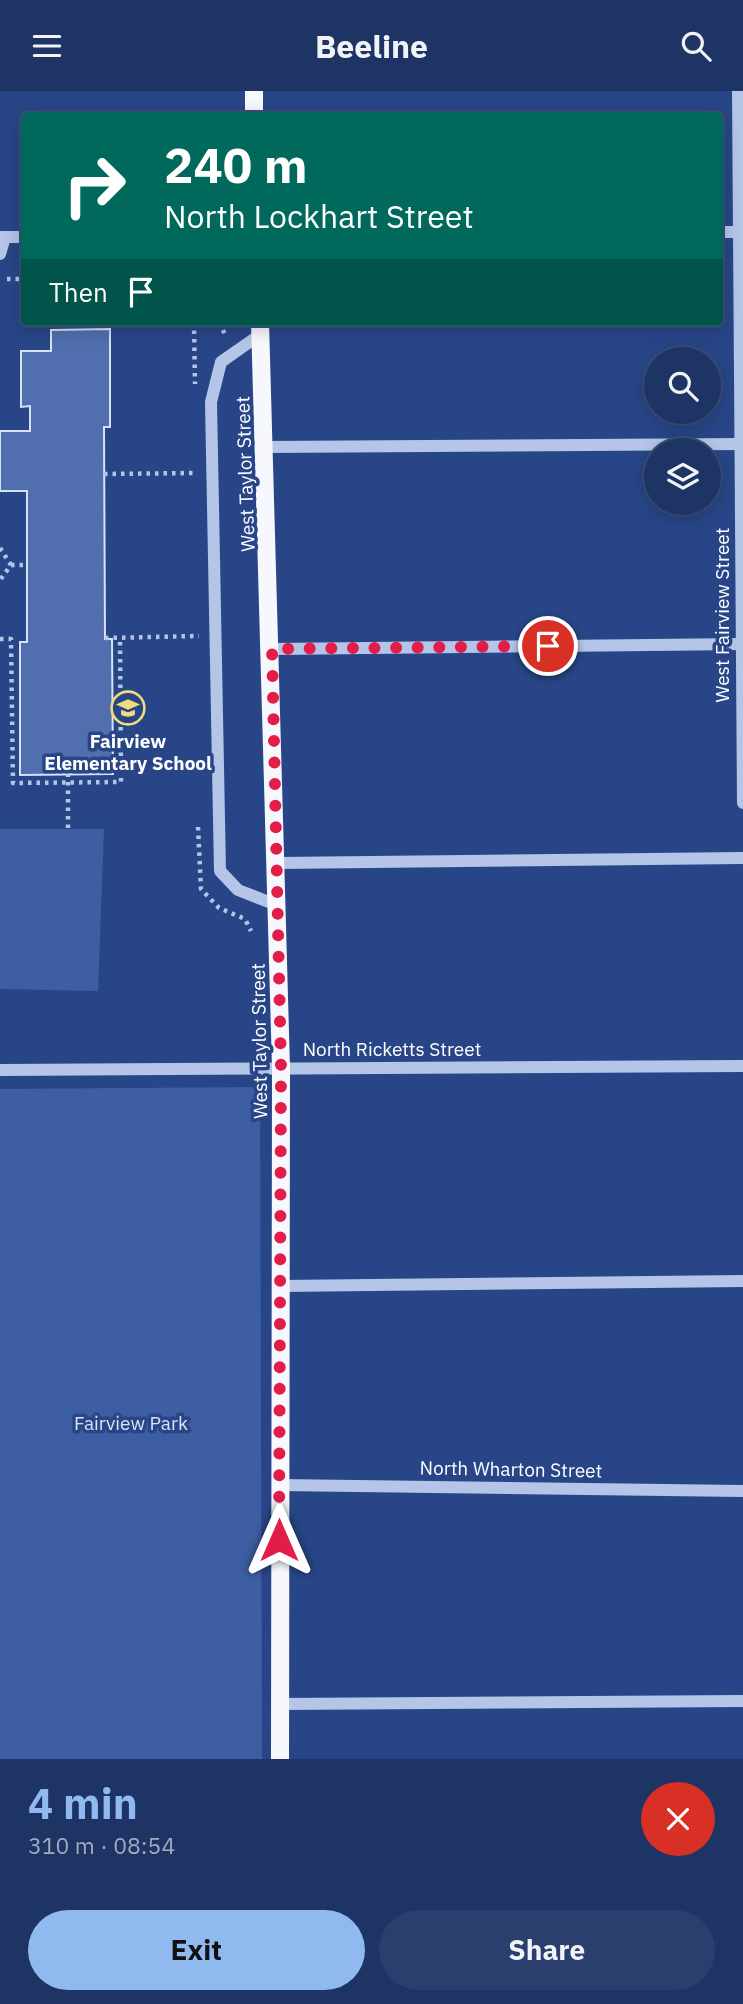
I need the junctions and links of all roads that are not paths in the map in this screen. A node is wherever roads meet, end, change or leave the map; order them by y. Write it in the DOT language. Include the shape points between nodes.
graph roads {
  1 [pos="254,91"];
  2 [pos="738,91"];
  3 [pos="254,112"];
  4 [pos="741,174"];
  5 [pos="723,232"];
  6 [pos="742,232"];
  7 [pos="3,237"];
  8 [pos="21,237"];
  9 [pos="0,254"];
  10 [pos="261,328"];
  11 [pos="742,443"];
  12 [pos="265,447"];
  13 [pos="742,644"];
  14 [pos="272,649"];
  15 [pos="743,803"];
  16 [pos="743,858"];
  17 [pos="278,863"];
  18 [pos="279,906"];
  19 [pos="743,1066"];
  20 [pos="281,1068"];
  21 [pos="0,1070"];
  22 [pos="743,1281"];
  23 [pos="280,1286"];
  24 [pos="279,1485"];
  25 [pos="743,1491"];
  26 [pos="743,1701"];
  27 [pos="280,1704"];
  28 [pos="280,1759"];
  1 -- 3 [label="main road"];
  2 -- 4 [label="street, West Fairview Street"];
  4 -- 6 [label="street, West Fairview Street"];
  5 -- 6 [label="street"];
  6 -- 11 [label="street, West Fairview Street"];
  7 -- 8 [label="street"];
  7 -- 9 [label="street"];
  10 -- 12 [label="main road, West Taylor Street"];
  10 -- 18 [label="street" via="220,362 211,402 219,871 238,890"];
  11 -- 12 [label="street"];
  11 -- 13 [label="street, West Fairview Street"];
  12 -- 14 [label="main road, West Taylor Street"];
  13 -- 14 [label="street"];
  13 -- 15 [label="street, West Fairview Street"];
  14 -- 17 [label="main road, West Taylor Street"];
  16 -- 17 [label="street"];
  17 -- 18 [label="main road, West Taylor Street"];
  18 -- 20 [label="main road, West Taylor Street"];
  19 -- 20 [label="street, North Ricketts Street"];
  20 -- 21 [label="street, North Ricketts Street"];
  20 -- 23 [label="main road, West Taylor Street"];
  22 -- 23 [label="street"];
  23 -- 24 [label="main road, West Taylor Street"];
  24 -- 25 [label="street, North Wharton Street"];
  24 -- 27 [label="main road, West Taylor Street"];
  26 -- 27 [label="street"];
  27 -- 28 [label="main road, West Taylor Street"];
}
